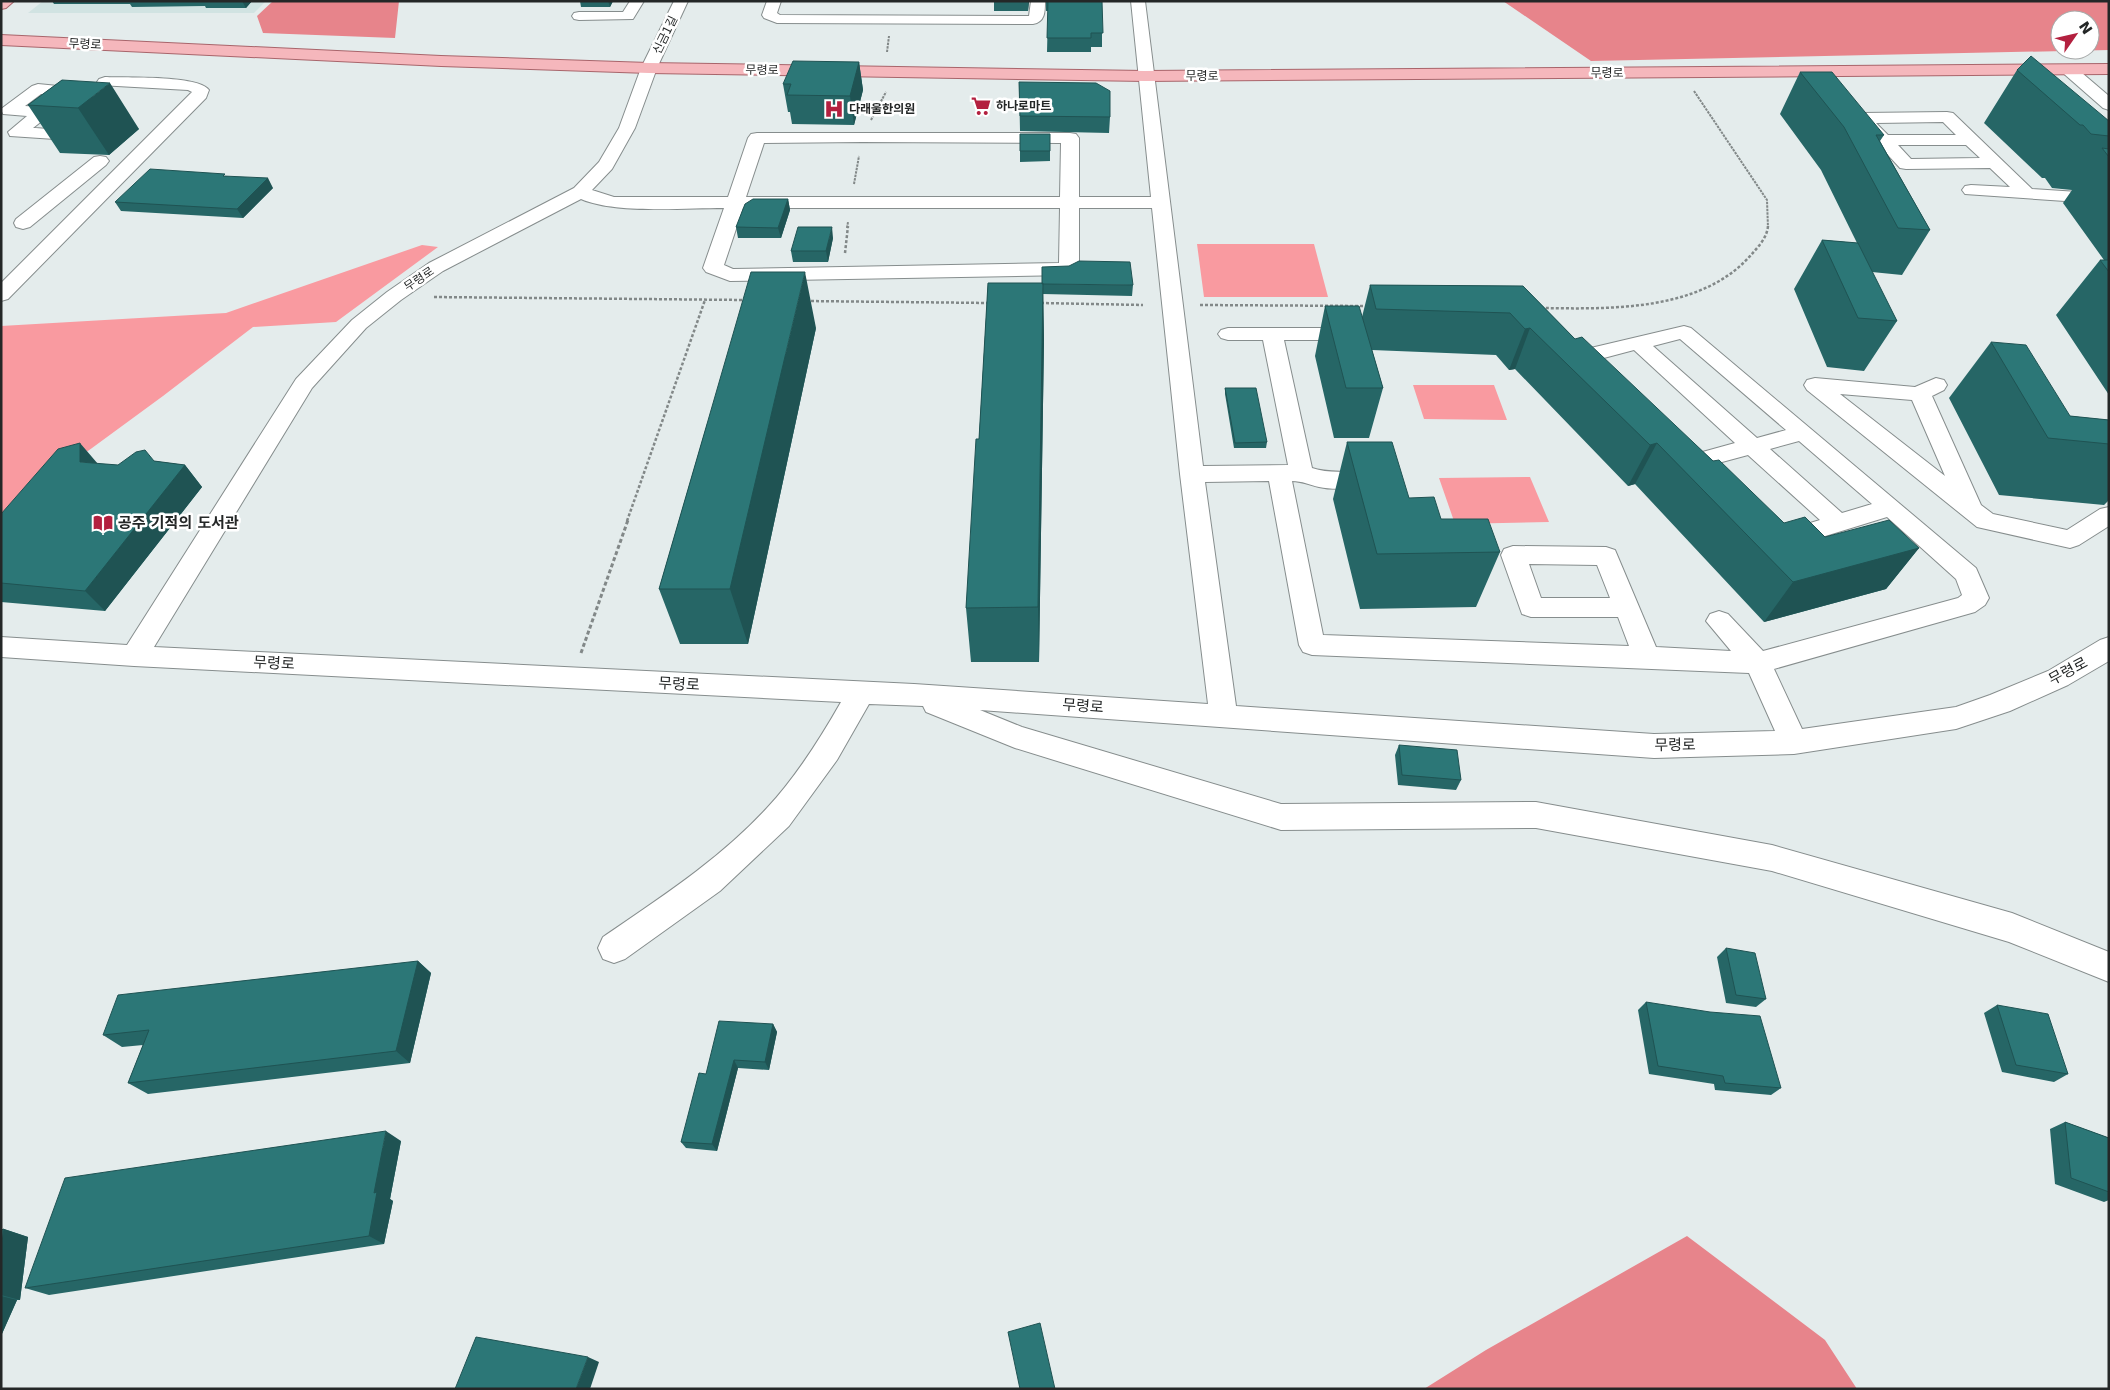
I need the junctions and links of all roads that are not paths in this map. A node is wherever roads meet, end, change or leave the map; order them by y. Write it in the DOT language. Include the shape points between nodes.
graph roads {
  1 [pos="7,1"];
  2 [pos="637,1"];
  3 [pos="681,1"];
  4 [pos="774,1"];
  5 [pos="1038,1"];
  6 [pos="1138,1"];
  7 [pos="1,5"];
  8 [pos="580,16"];
  9 [pos="1,40"];
  10 [pos="649,68"];
  11 [pos="2069,70"];
  12 [pos="2109,70"];
  13 [pos="1145,76"];
  14 [pos="105,82"];
  15 [pos="125,82"];
  16 [pos="2109,105"];
  17 [pos="44,112"];
  18 [pos="1883,140"];
  19 [pos="1970,140"];
  20 [pos="72,160"];
  21 [pos="100,161"];
  22 [pos="132,163"];
  23 [pos="1995,163"];
  24 [pos="1971,190"];
  25 [pos="580,192"];
  26 [pos="2027,194"];
  27 [pos="2109,199"];
  28 [pos="736,203"];
  29 [pos="1069,203"];
  30 [pos="1161,203"];
  31 [pos="23,223"];
  32 [pos="1,274"];
  33 [pos="22,274"];
  34 [pos="1,295"];
  35 [pos="1228,334"];
  36 [pos="1272,334"];
  37 [pos="1324,334"];
  38 [pos="1638,343"];
  39 [pos="1620,389"];
  40 [pos="1803,433"];
  41 [pos="1752,446"];
  42 [pos="1290,473"];
  43 [pos="1192,474"];
  44 [pos="1355,480"];
  45 [pos="1717,480"];
  46 [pos="1891,507"];
  47 [pos="1971,509"];
  48 [pos="2109,515"];
  49 [pos="1838,523"];
  50 [pos="1766,527"];
  51 [pos="1628,608"];
  52 [pos="1719,621"];
  53 [pos="2109,646"];
  54 [pos="1,648"];
  55 [pos="134,656"];
  56 [pos="1647,657"];
  57 [pos="1758,663"];
  58 [pos="861,693"];
  59 [pos="914,695"];
  60 [pos="1223,716"];
  61 [pos="1794,742"];
  62 [pos="614,948"];
  63 [pos="2109,967"];
  1 -- 7 [label="main road"];
  2 -- 8 [label="street" via="628,16"];
  3 -- 10 [label="street, 신금1길"];
  4 -- 5 [label="street" via="769,15 777,19 1033,20 1037,15"];
  6 -- 13 [label="street"];
  9 -- 10 [label="main road, 무령로"];
  10 -- 13 [label="main road, 무령로"];
  10 -- 25 [label="street, 무령로" via="627,128 606,165"];
  11 -- 12 [label="main road, 무령로"];
  11 -- 13 [label="main road, 무령로"];
  11 -- 16 [label="street"];
  13 -- 30 [label="street"];
  14 -- 15 [label="street"];
  15 -- 17 [label="street" via="55,134 16,132"];
  15 -- 22 [label="street" via="191,85 201,90 200,95"];
  18 -- 19 [label="street"];
  18 -- 19 [label="street" via="1862,118 1947,117"];
  18 -- 23 [label="street" via="1906,164"];
  19 -- 23 [label="street"];
  20 -- 21 [label="street"];
  21 -- 22 [label="street"];
  21 -- 31 [label="street"];
  22 -- 33 [label="street"];
  23 -- 26 [label="street"];
  24 -- 26 [label="street"];
  25 -- 28 [label="street" via="614,202"];
  25 -- 55 [label="street, 무령로" via="436,268 359,324 304,384"];
  26 -- 27 [label="street"];
  28 -- 29 [label="street"];
  28 -- 29 [label="street" via="757,138 862,137 1070,138"];
  28 -- 29 [label="street" via="713,268 730,275 1069,269"];
  29 -- 30 [label="street"];
  30 -- 43 [label="street"];
  32 -- 33 [label="street"];
  33 -- 34 [label="street"];
  35 -- 36 [label="street"];
  36 -- 37 [label="street"];
  36 -- 42 [label="street"];
  38 -- 39 [label="street" via="1585,356"];
  38 -- 40 [label="street" via="1684,332"];
  38 -- 41 [label="street"];
  40 -- 41 [label="street"];
  40 -- 46 [label="street"];
  41 -- 45 [label="street" via="1689,454"];
  41 -- 49 [label="street"];
  42 -- 43 [label="street"];
  42 -- 44 [label="street" via="1322,480"];
  42 -- 56 [label="street" via="1312,645"];
  43 -- 60 [label="street"];
  46 -- 49 [label="street"];
  46 -- 57 [label="street" via="1967,574 1976,598 1966,605"];
  47 -- 47 [label="street" via="1815,385 1928,389"];
  47 -- 48 [label="street" via="1986,521 2070,539"];
  49 -- 50 [label="street" via="1780,540"];
  51 -- 56 [label="street"];
  52 -- 57 [label="street"];
  53 -- 61 [label="street, 무령로" via="2058,678 1956,718"];
  54 -- 55 [label="street, 무령로"];
  55 -- 58 [label="street, 무령로"];
  56 -- 57 [label="street"];
  57 -- 61 [label="street"];
  58 -- 59 [label="street, 무령로"];
  58 -- 62 [label="street" via="827,752 778,817 709,881"];
  59 -- 60 [label="street, 무령로"];
  59 -- 63 [label="street" via="1015,737 1281,817 1536,815 1772,858 2012,928"];
  60 -- 61 [label="street, 무령로" via="1654,746"];
}
